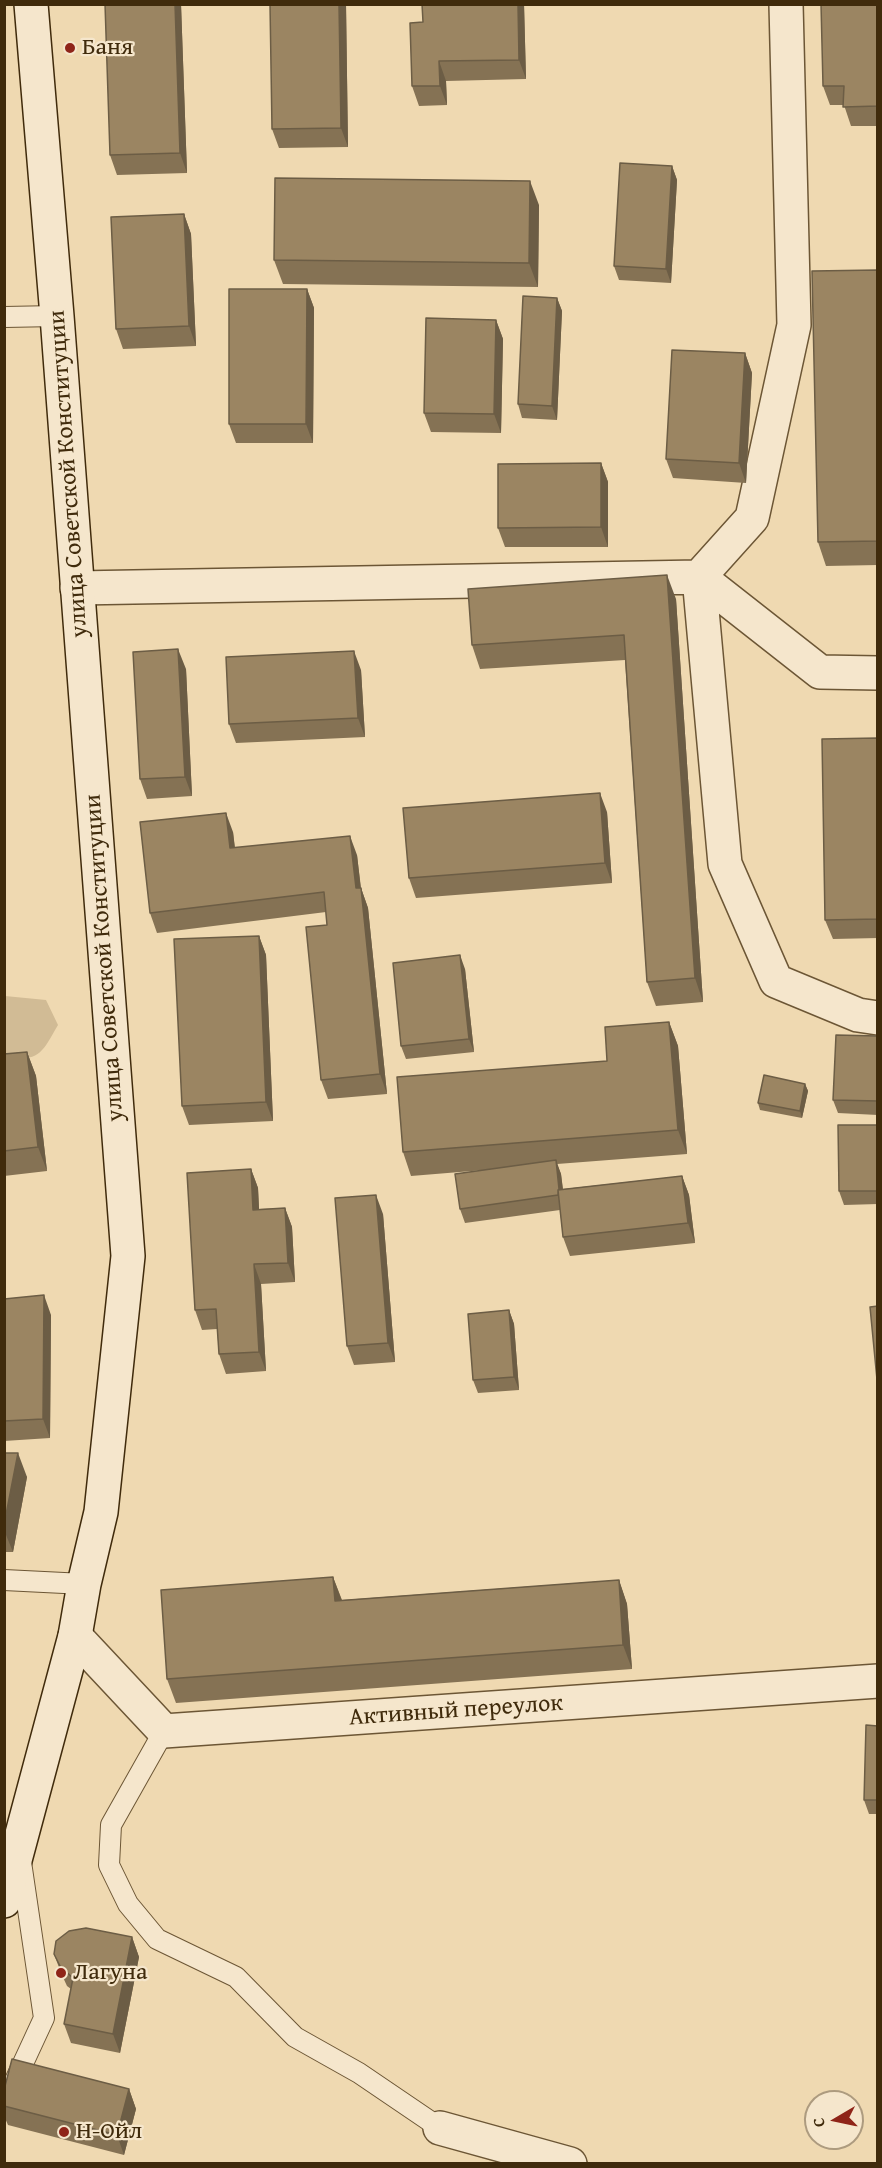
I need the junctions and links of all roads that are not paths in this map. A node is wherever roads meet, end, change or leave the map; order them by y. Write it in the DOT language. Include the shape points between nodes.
graph roads {
  1 [pos="31,4"];
  2 [pos="786,4"];
  3 [pos="57,316"];
  4 [pos="4,317"];
  5 [pos="699,577"];
  6 [pos="77,588"];
  7 [pos="878,673"];
  8 [pos="878,1018"];
  9 [pos="4,1580"];
  10 [pos="84,1584"];
  11 [pos="75,1636"];
  12 [pos="878,1682"];
  13 [pos="164,1731"];
  14 [pos="18,1846"];
  15 [pos="4,1901"];
  16 [pos="4,2071"];
  17 [pos="7,2099"];
  18 [pos="440,2128"];
  19 [pos="570,2163"];
  1 -- 3 [label="street, улица Советской Конституции"];
  2 -- 5 [label="street" via="794,325 752,518"];
  3 -- 4 [label="lane"];
  3 -- 6 [label="street, улица Советской Конституции"];
  5 -- 6 [label="street"];
  5 -- 7 [label="street" via="820,672"];
  5 -- 8 [label="street" via="725,864 776,981 858,1016"];
  6 -- 10 [label="street, улица Советской Конституции" via="128,1256 101,1512"];
  9 -- 10 [label="lane"];
  10 -- 11 [label="street, улица Советской Конституции"];
  11 -- 13 [label="street"];
  11 -- 14 [label="street, улица Советской Конституции"];
  12 -- 13 [label="street, Активный переулок"];
  13 -- 18 [label="lane" via="111,1825 109,1865 128,1904 157,1939 236,1977 295,2037 359,2073"];
  14 -- 15 [label="street, улица Советской Конституции"];
  14 -- 17 [label="lane" via="44,2018"];
  16 -- 17 [label="lane"];
  18 -- 19 [label="street"];
}
